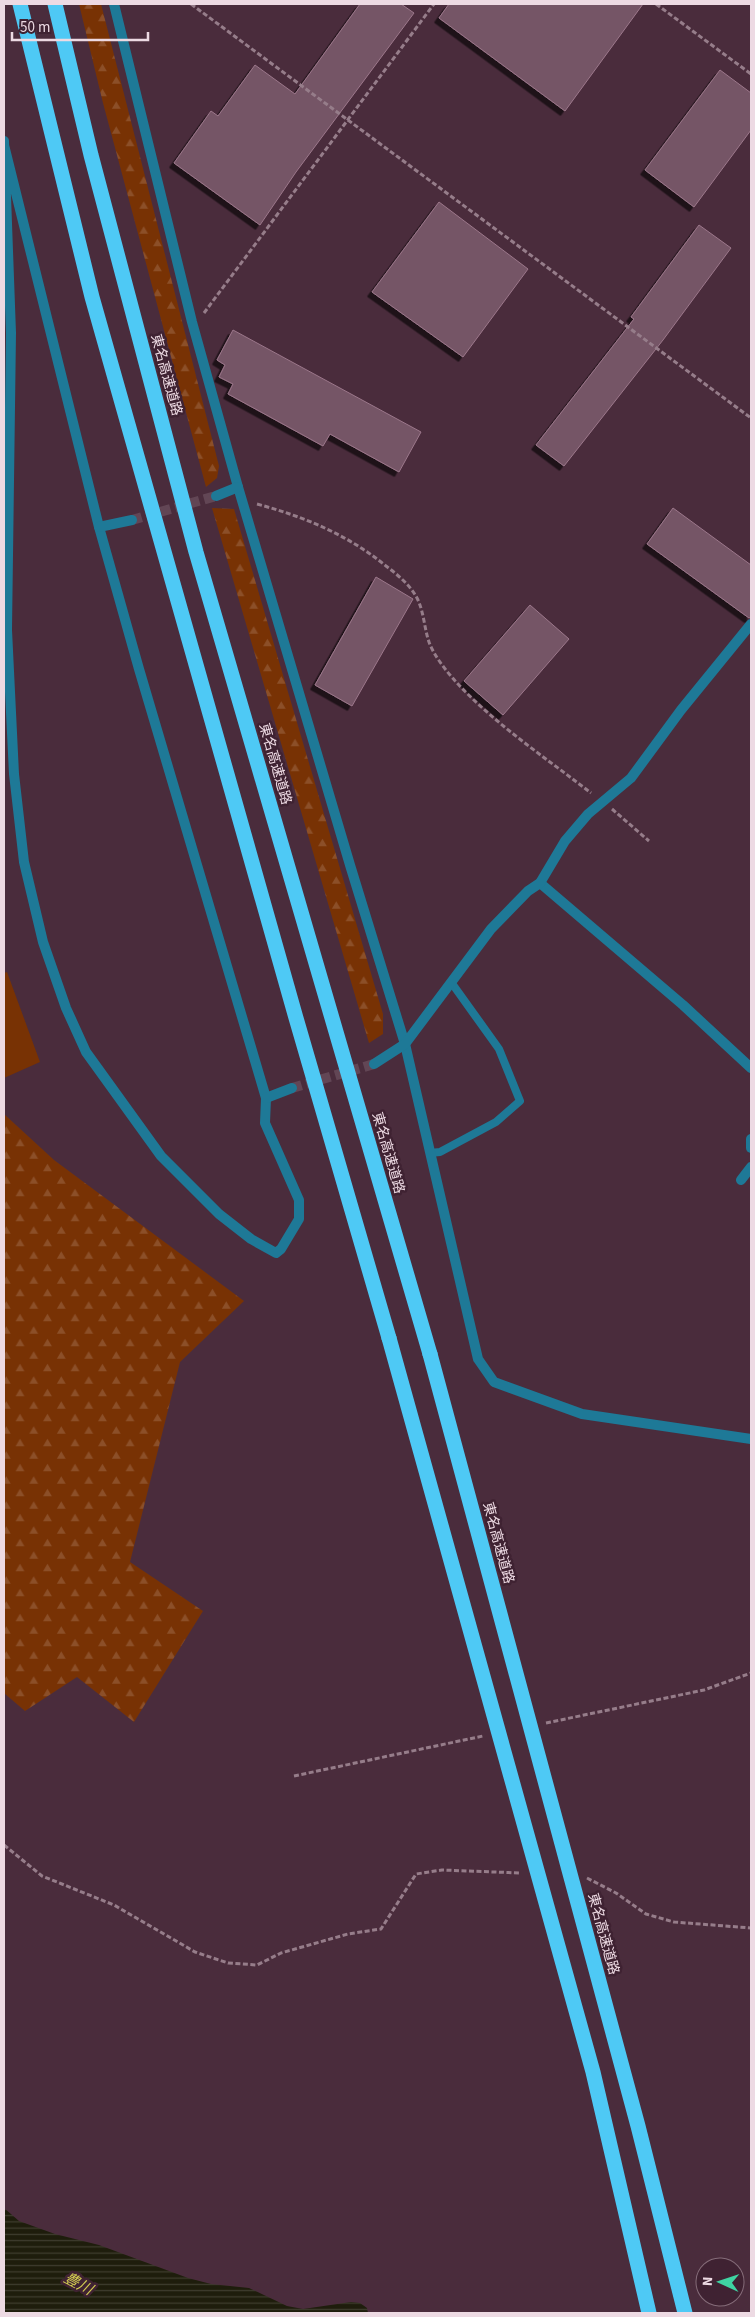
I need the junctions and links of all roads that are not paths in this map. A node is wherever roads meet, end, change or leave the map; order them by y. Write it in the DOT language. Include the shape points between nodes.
graph roads {
  1 [pos="20,4"];
  2 [pos="55,4"];
  3 [pos="114,4"];
  4 [pos="4,143"];
  5 [pos="238,487"];
  6 [pos="216,496"];
  7 [pos="132,520"];
  8 [pos="100,527"];
  9 [pos="751,624"];
  10 [pos="540,883"];
  11 [pos="451,982"];
  12 [pos="405,1044"];
  13 [pos="374,1064"];
  14 [pos="751,1068"];
  15 [pos="292,1088"];
  16 [pos="266,1098"];
  17 [pos="751,1139"];
  18 [pos="751,1148"];
  19 [pos="430,1153"];
  20 [pos="751,1167"];
  21 [pos="741,1180"];
  22 [pos="751,1439"];
  23 [pos="649,2313"];
  24 [pos="685,2313"];
  1 -- 23 [label="highway, bridge" via="92,297 389,1338 593,2072"];
  2 -- 24 [label="highway, 東名高速道路, bridge" via="91,155 196,552 430,1354"];
  3 -- 5 [label="street" via="192,322"];
  4 -- 8 [label="street"];
  4 -- 16 [label="street" via="11,333 7,630 14,774 22,852 42,942 86,1052 161,1156 218,1214 276,1253 299,1218 299,1200 265,1123"];
  5 -- 6 [label="street"];
  5 -- 12 [label="street"];
  7 -- 8 [label="street"];
  8 -- 16 [label="street"];
  9 -- 10 [label="street" via="631,778 588,814 565,841"];
  10 -- 11 [label="street" via="491,929"];
  10 -- 14 [label="street" via="683,1005"];
  11 -- 12 [label="street"];
  11 -- 19 [label="lane" via="499,1049 520,1101 496,1122 440,1152"];
  12 -- 13 [label="street"];
  12 -- 19 [label="street"];
  15 -- 16 [label="street"];
  17 -- 18 [label="street"];
  19 -- 22 [label="street" via="478,1359 494,1382 582,1414"];
  20 -- 21 [label="street"];
}
